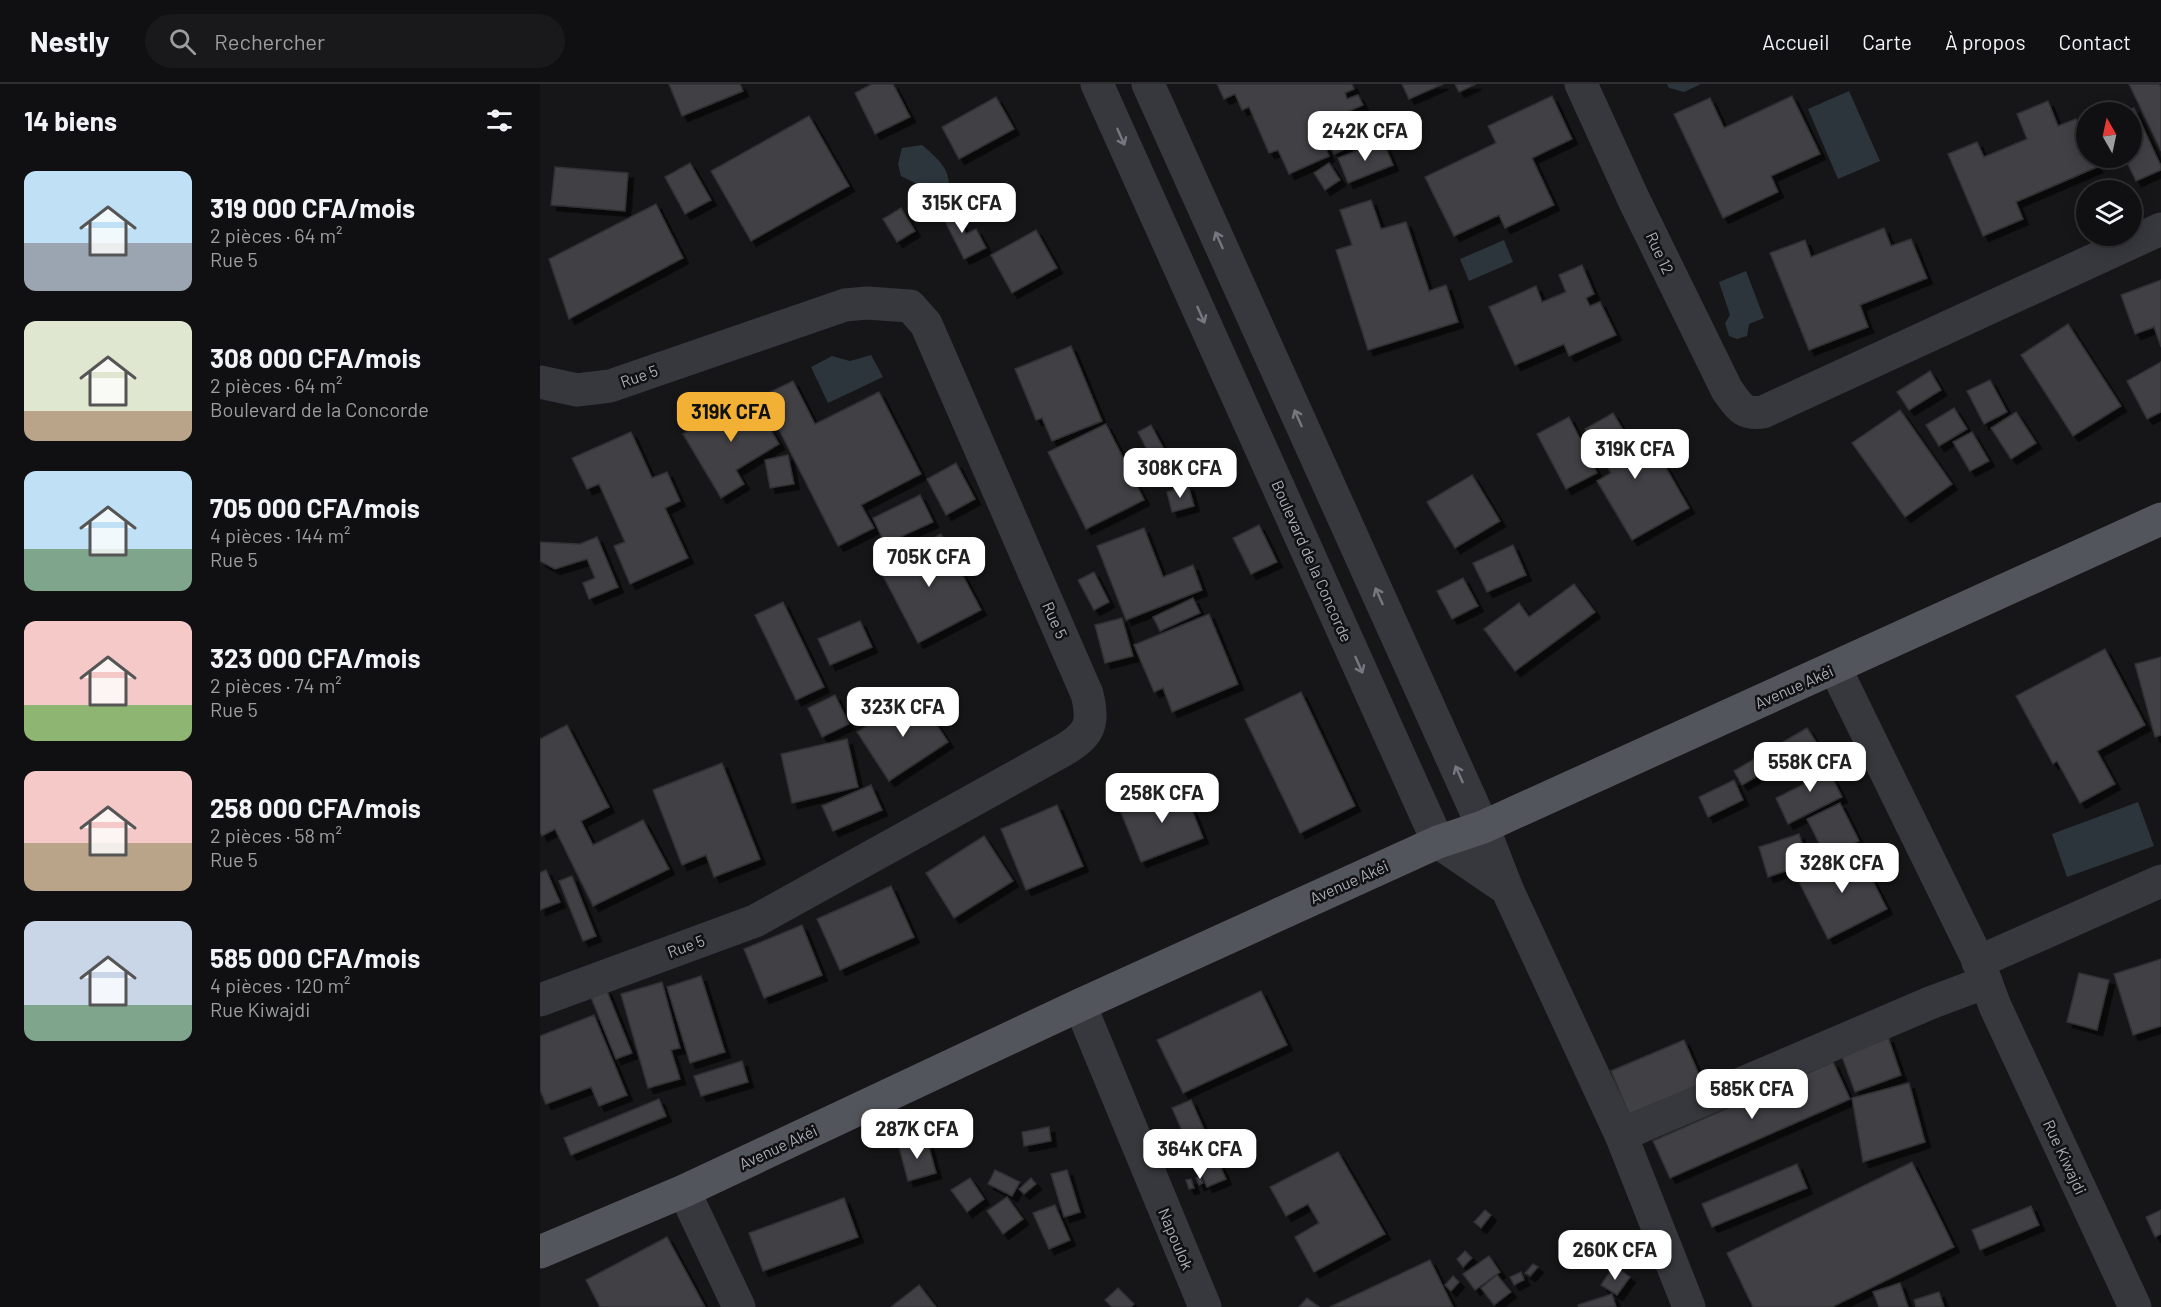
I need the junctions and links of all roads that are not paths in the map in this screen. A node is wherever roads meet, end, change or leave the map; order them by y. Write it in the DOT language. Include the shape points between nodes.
graph roads {
  1 [pos="1096,84"];
  2 [pos="1148,84"];
  3 [pos="1581,84"];
  4 [pos="2161,230"];
  5 [pos="540,382"];
  6 [pos="2161,519"];
  7 [pos="1835,668"];
  8 [pos="1483,827"];
  9 [pos="1438,842"];
  10 [pos="2161,880"];
  11 [pos="1507,889"];
  12 [pos="1986,983"];
  13 [pos="540,1000"];
  14 [pos="1080,1005"];
  15 [pos="1621,1135"];
  16 [pos="684,1191"];
  17 [pos="540,1252"];
  18 [pos="739,1307"];
  19 [pos="1205,1307"];
  20 [pos="1689,1307"];
  21 [pos="2135,1307"];
  1 -- 9 [label="street, Boulevard de la Concorde, one-way"];
  8 -- 2 [label="street, one-way"];
  3 -- 4 [label="street, Rue 12" via="1727,390 1751,414 1763,412"];
  5 -- 13 [label="street, Rue 5" via="577,390 610,386 844,305 910,306 926,324 1092,712 1090,725 1071,746 755,921"];
  6 -- 7 [label="main road, Avenue Akéi"];
  7 -- 8 [label="main road, Avenue Akéi"];
  7 -- 12 [label="street, Rue Kiwajdi"];
  8 -- 9 [label="main road, Avenue Akéi"];
  8 -- 11 [label="street"];
  9 -- 11 [label="street"];
  9 -- 14 [label="main road, Avenue Akéi"];
  10 -- 12 [label="street"];
  11 -- 15 [label="street"];
  12 -- 15 [label="street"];
  12 -- 21 [label="street, Rue Kiwajdi"];
  14 -- 16 [label="main road, Avenue Akéi"];
  14 -- 19 [label="street, Napoulok"];
  15 -- 20 [label="street"];
  16 -- 17 [label="main road, Avenue Akéi"];
  16 -- 18 [label="street"];
}
